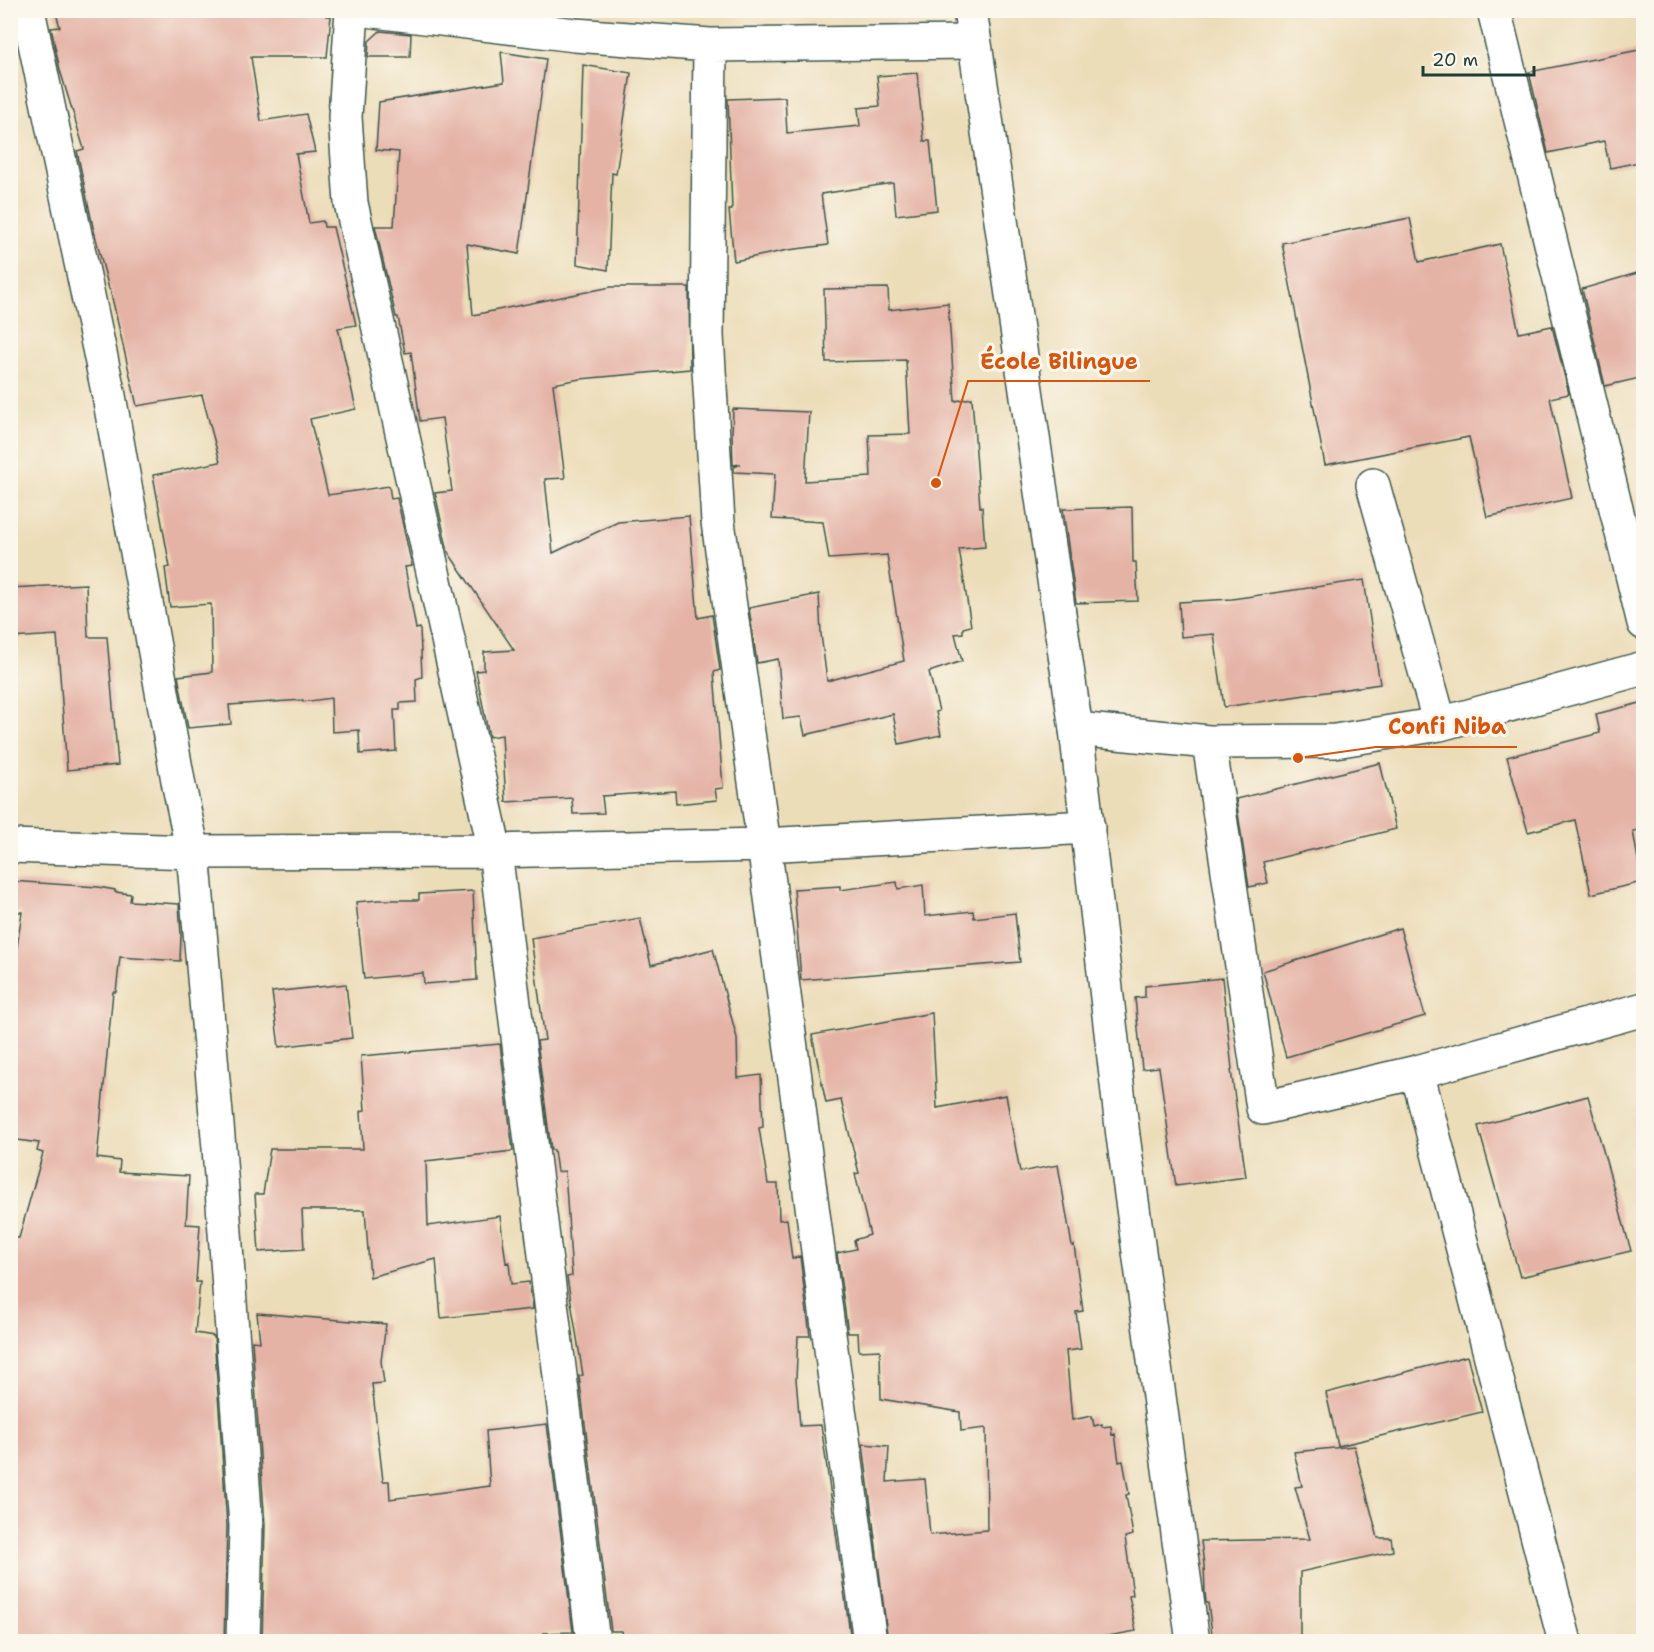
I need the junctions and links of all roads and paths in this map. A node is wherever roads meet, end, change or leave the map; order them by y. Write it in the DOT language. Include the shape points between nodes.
graph roads {
  1 [pos="28,10"];
  2 [pos="352,10"];
  3 [pos="366,10"];
  4 [pos="1494,10"];
  5 [pos="971,26"];
  6 [pos="710,45"];
  7 [pos="1373,485"];
  8 [pos="1644,623"];
  9 [pos="1644,668"];
  10 [pos="1440,724"];
  11 [pos="1076,729"];
  12 [pos="1209,742"];
  13 [pos="1088,827"];
  14 [pos="764,845"];
  15 [pos="10,846"];
  16 [pos="495,851"];
  17 [pos="193,852"];
  18 [pos="1644,1009"];
  19 [pos="1418,1072"];
  20 [pos="243,1641"];
  21 [pos="593,1641"];
  22 [pos="870,1641"];
  23 [pos="1193,1641"];
  24 [pos="1565,1641"];
  1 -- 17 [label="street" via="109,396"];
  2 -- 16 [label="street" via="345,117 351,202"];
  3 -- 6 [label="street" via="575,35"];
  4 -- 8 [label="street"];
  5 -- 6 [label="street"];
  5 -- 11 [label="street"];
  6 -- 14 [label="street" via="707,336 718,522"];
  7 -- 10 [label="street"];
  9 -- 10 [label="street"];
  10 -- 12 [label="street" via="1335,741"];
  11 -- 12 [label="street"];
  11 -- 13 [label="street"];
  12 -- 19 [label="street" via="1263,1108"];
  13 -- 14 [label="street"];
  13 -- 23 [label="street" via="1123,1136"];
  14 -- 16 [label="street"];
  14 -- 22 [label="street"];
  15 -- 17 [label="street"];
  16 -- 17 [label="street"];
  16 -- 21 [label="street"];
  17 -- 20 [label="street" via="246,1526"];
  18 -- 19 [label="street"];
  19 -- 24 [label="street"];
}
